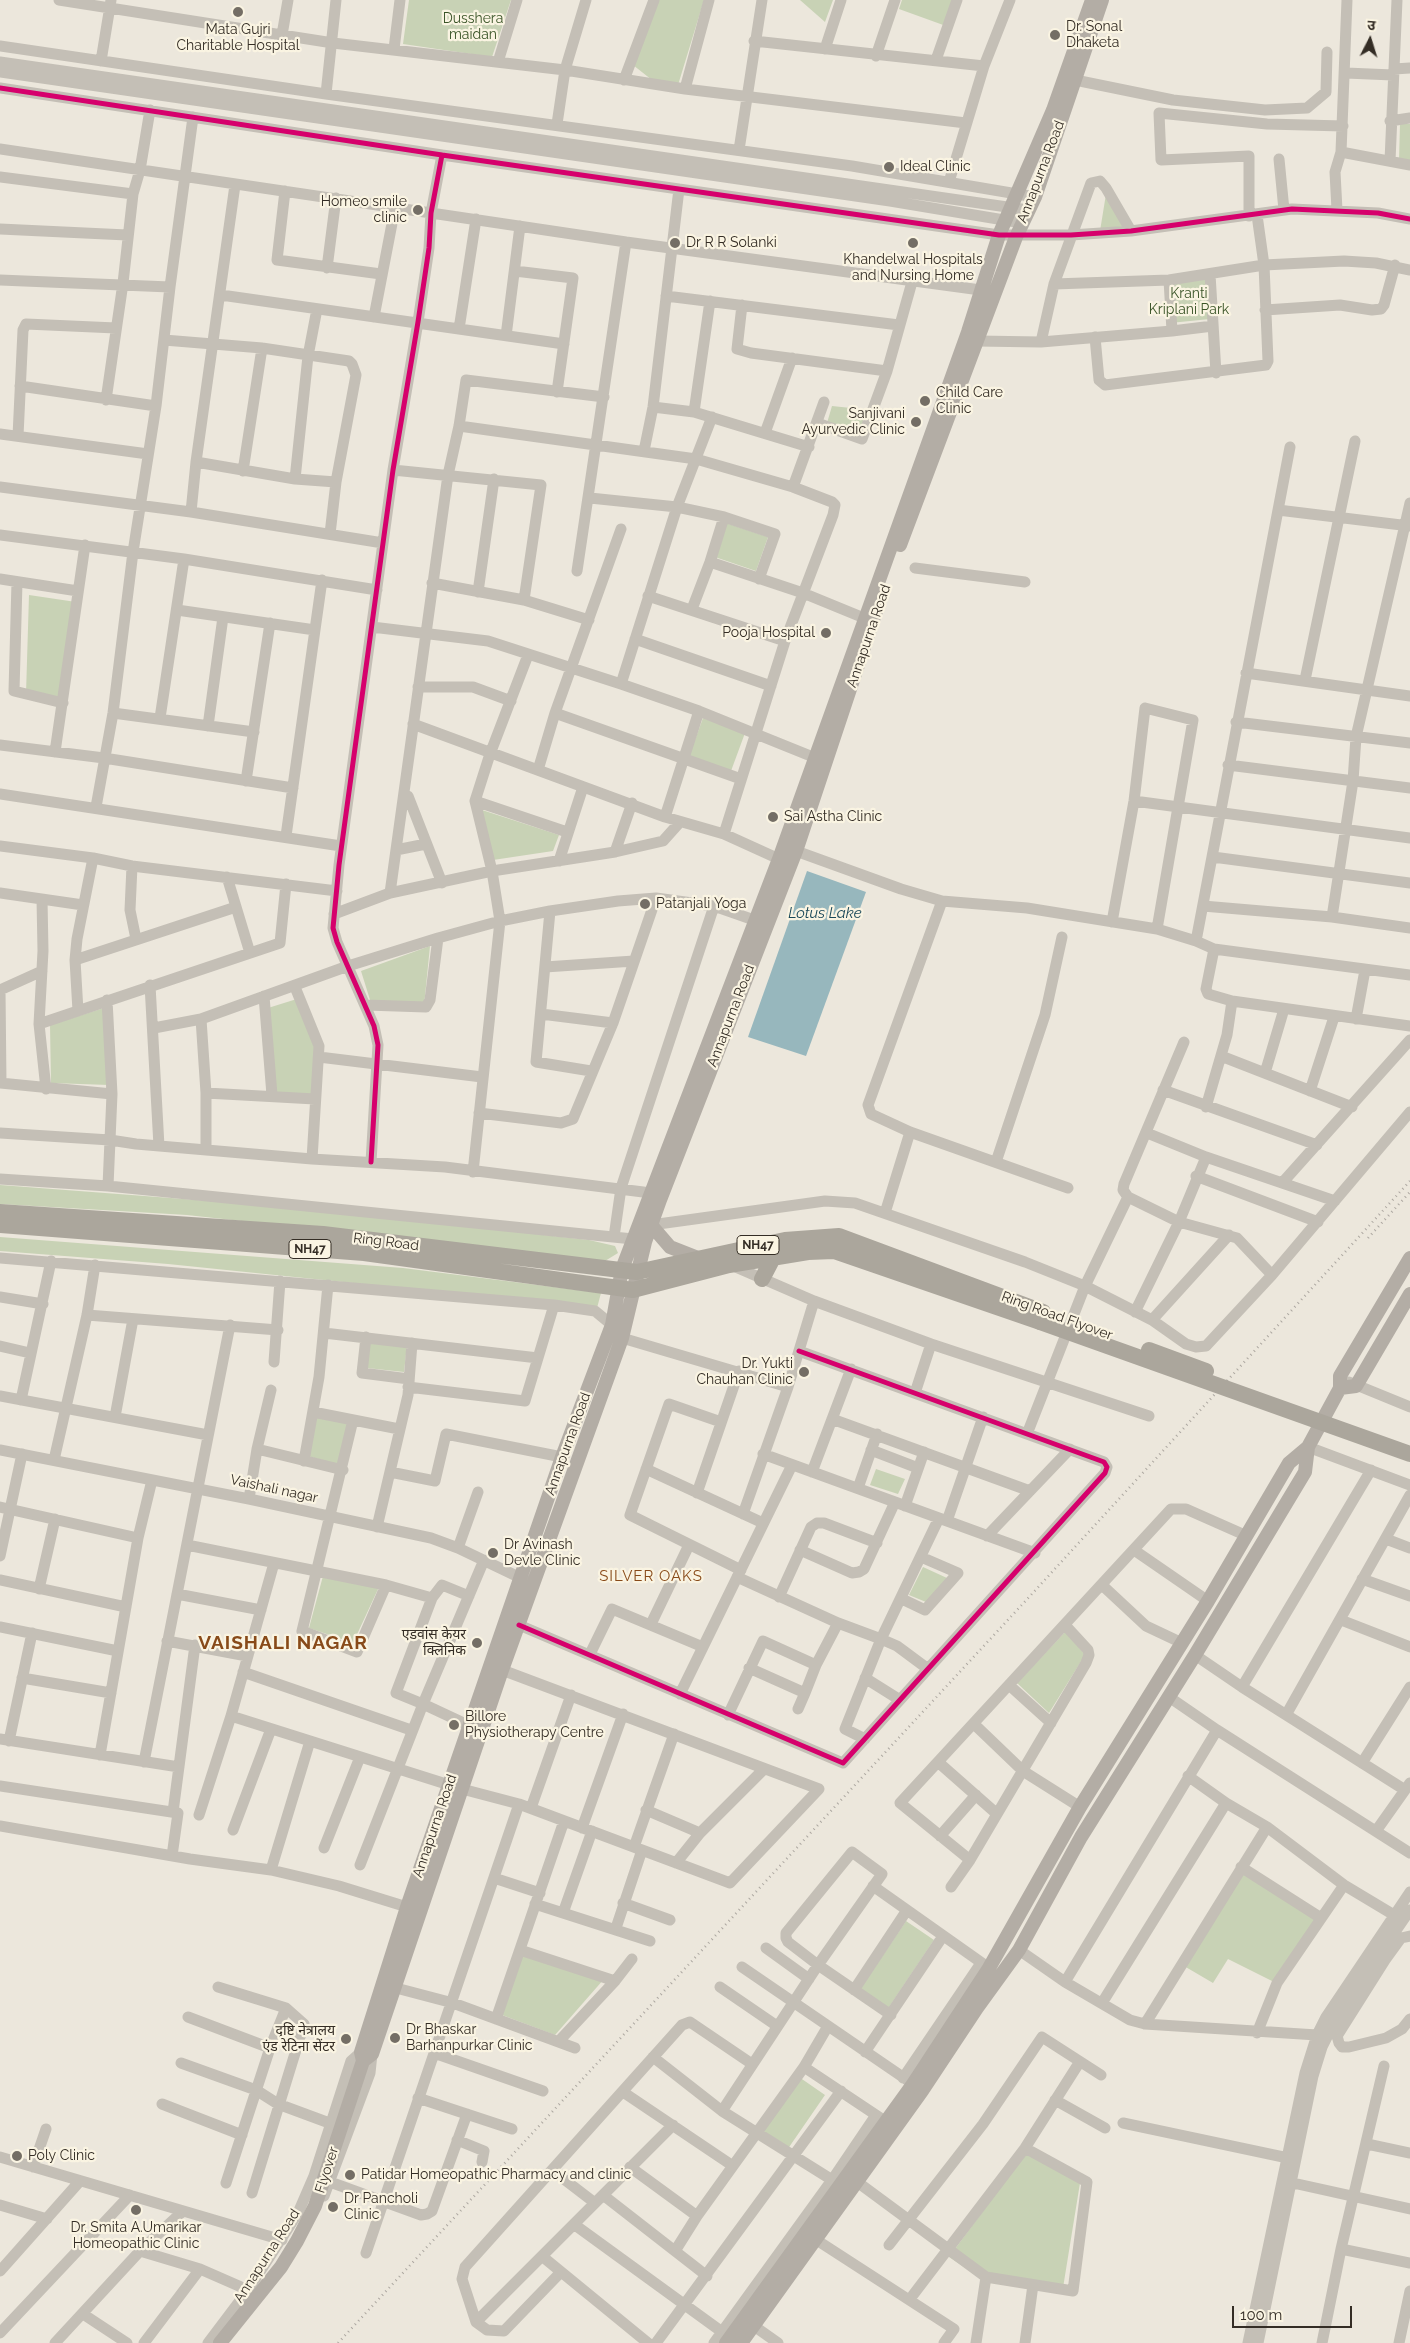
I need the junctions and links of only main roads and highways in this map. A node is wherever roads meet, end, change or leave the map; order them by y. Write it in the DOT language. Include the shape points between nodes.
graph roads {
  1 [pos="1092,0"];
  2 [pos="1102,0"];
  3 [pos="933,441"];
  4 [pos="820,760"];
  5 [pos="0,1212"];
  6 [pos="651,1225"];
  7 [pos="0,1226"];
  8 [pos="698,1258"];
  9 [pos="773,1258"];
  10 [pos="1410,1258"];
  11 [pos="630,1270"];
  12 [pos="762,1279"];
  13 [pos="626,1288"];
  14 [pos="1410,1294"];
  15 [pos="1340,1382"];
  16 [pos="1410,1442"];
  17 [pos="1308,1447"];
  18 [pos="1410,1454"];
  19 [pos="364,2058"];
  20 [pos="730,2339"];
  21 [pos="220,2343"];
  1 -- 3 [label="main road, Annapurna Road" via="1053,110 999,236"];
  2 -- 3 [label="main road, Annapurna Road" via="1035,197"];
  3 -- 4 [label="main road, Annapurna Road" via="874,618"];
  3 -- 4 [label="main road, Annapurna Road" via="864,618"];
  4 -- 6 [label="main road, Annapurna Road" via="796,851"];
  4 -- 11 [label="main road, Annapurna Road" via="754,920 633,1239"];
  5 -- 11 [label="highway, Ring Road" via="323,1234"];
  6 -- 8 [label="main road" via="670,1247"];
  6 -- 11 [label="main road, Annapurna Road"];
  7 -- 13 [label="highway, Ring Road / NH47" via="364,1253"];
  8 -- 11 [label="highway, Ring Road / NH47"];
  8 -- 16 [label="highway, Ring Road Flyover / NH47, bridge" via="785,1240 839,1236 1168,1358"];
  9 -- 12 [label="highway"];
  9 -- 13 [label="highway, Ring Road" via="729,1264"];
  9 -- 18 [label="highway, Ring Road Flyover, bridge" via="834,1251"];
  10 -- 15 [label="main road"];
  11 -- 13 [label="main road"];
  13 -- 19 [label="main road, Annapurna Road" via="562,1457 407,1907"];
  13 -- 19 [label="main road, Annapurna Road" via="622,1338 502,1670 396,1988"];
  14 -- 15 [label="main road" via="1359,1380"];
  15 -- 17 [label="main road"];
  17 -- 20 [label="main road" via="1289,1463 985,1966"];
  17 -- 20 [label="main road" via="1305,1472 1077,1844 1019,1950 754,2326"];
  19 -- 21 [label="main road, Flyover" via="315,2206 281,2267"];
}
